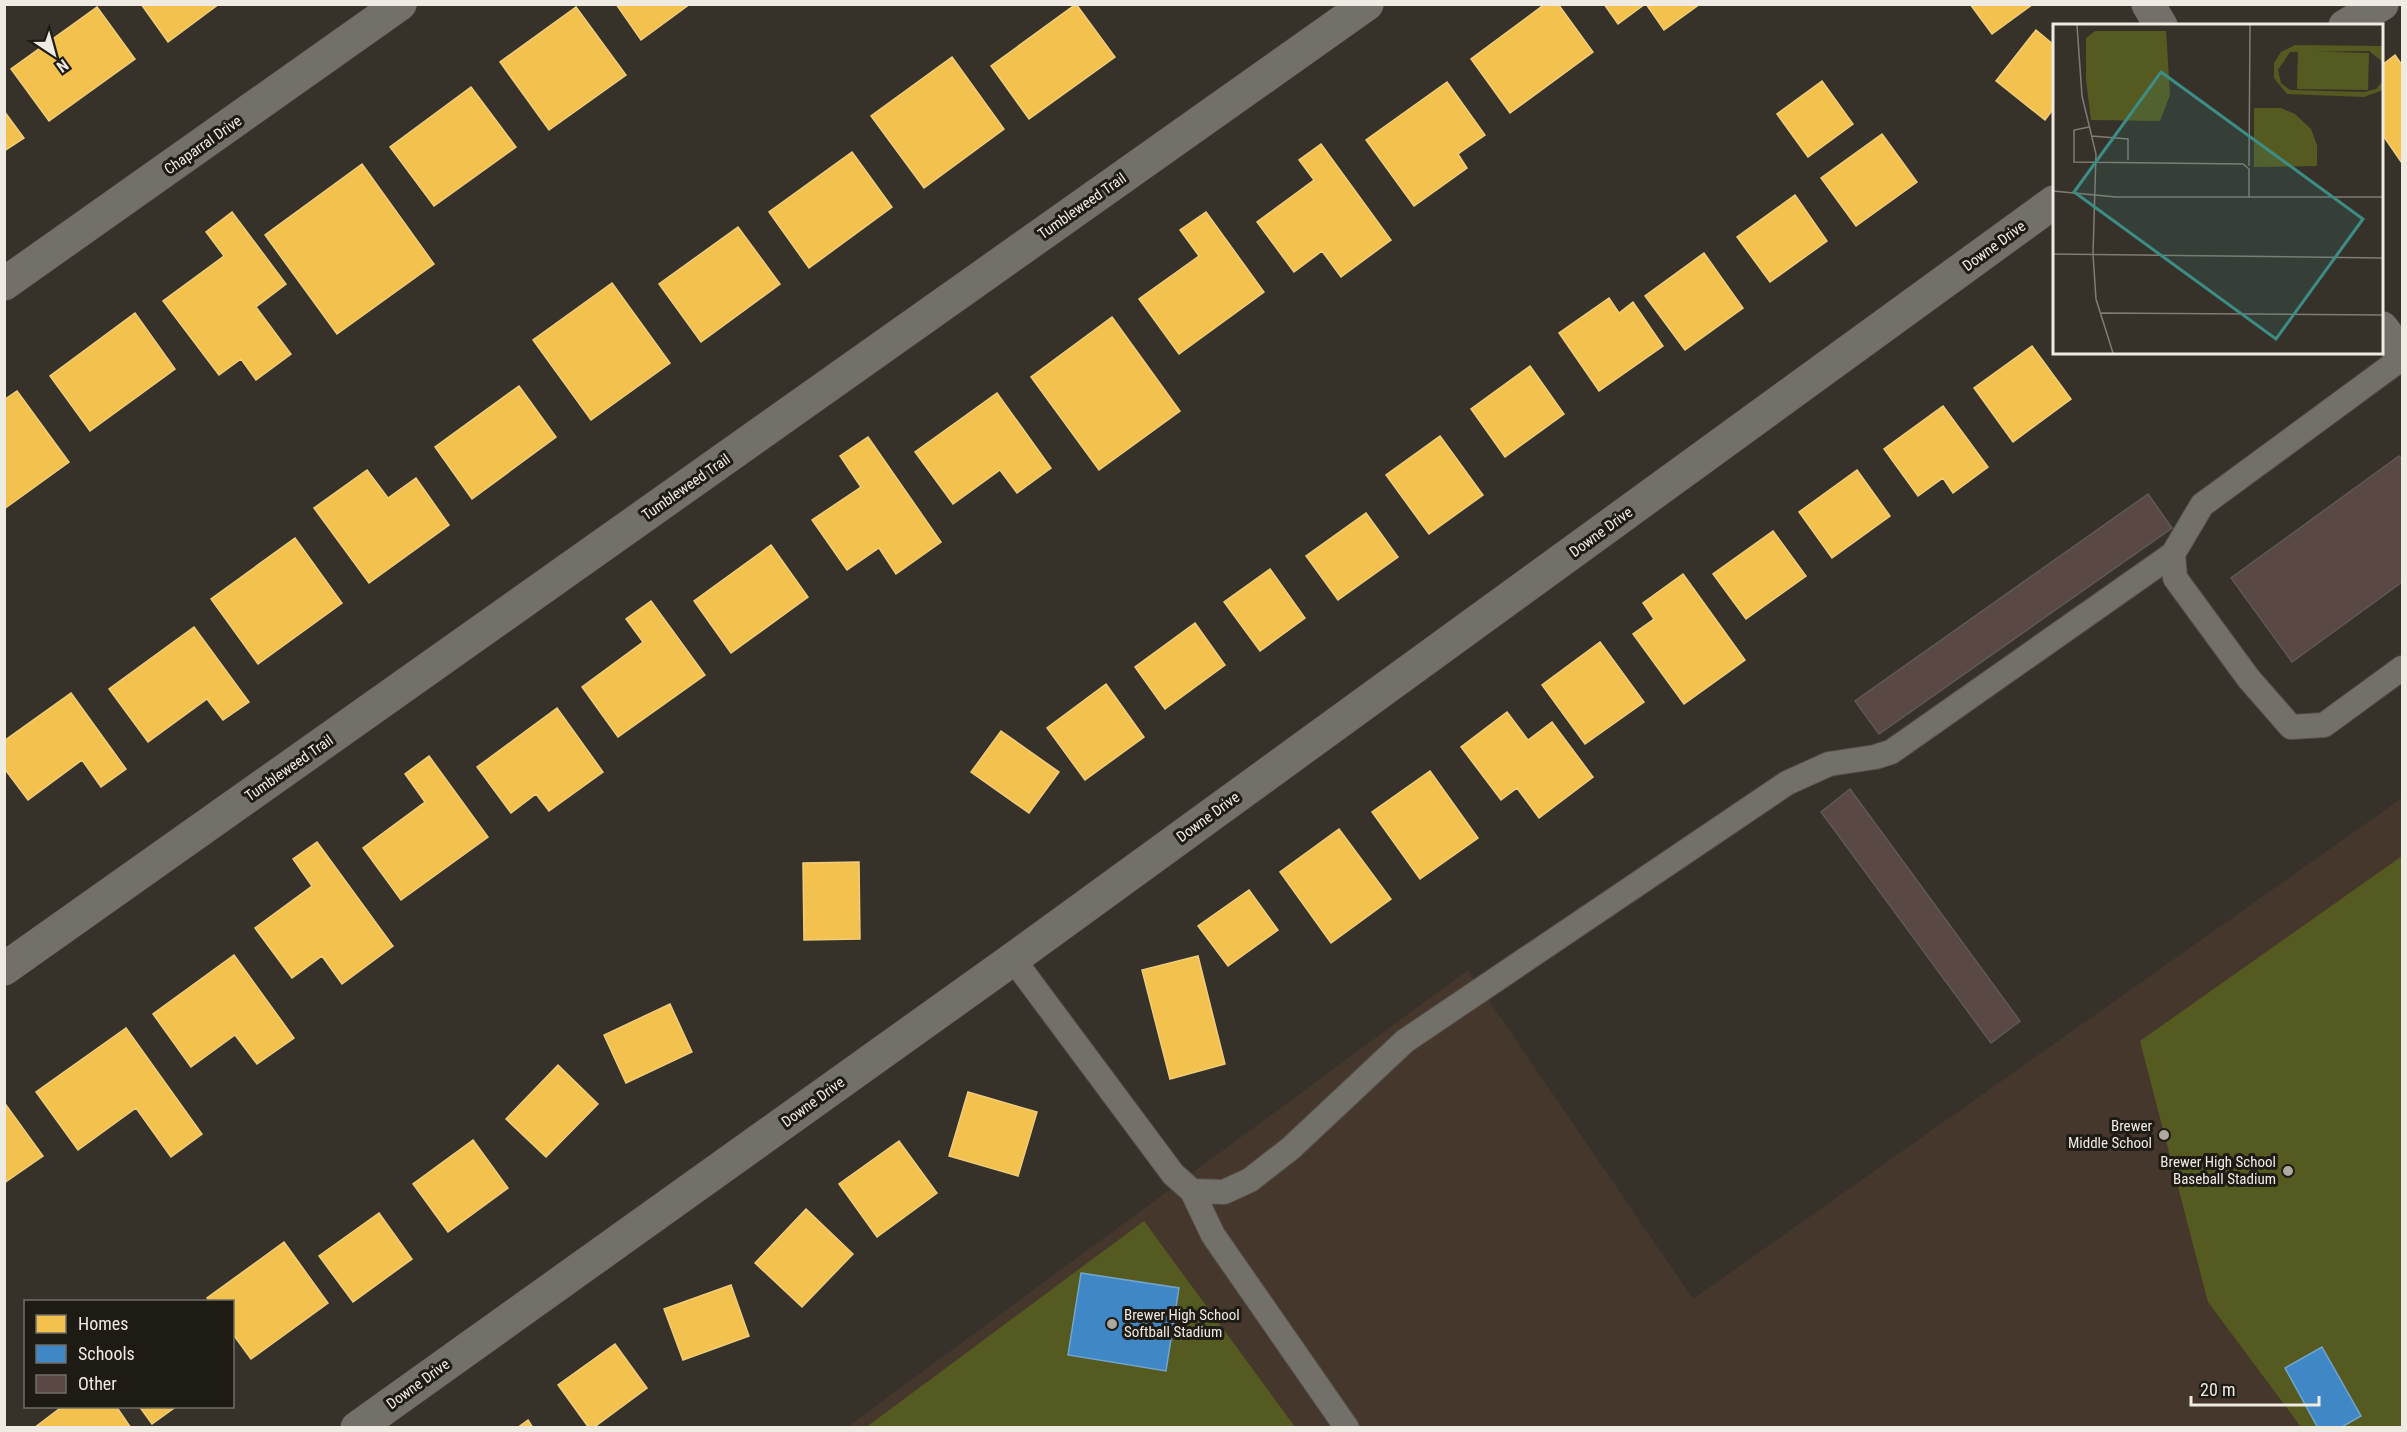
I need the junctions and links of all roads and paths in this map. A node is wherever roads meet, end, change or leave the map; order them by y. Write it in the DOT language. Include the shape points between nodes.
graph roads {
  1 [pos="400,4"];
  2 [pos="1367,4"];
  3 [pos="2148,4"];
  4 [pos="2382,4"];
  5 [pos="2160,24"];
  6 [pos="2348,24"];
  7 [pos="2053,203"];
  8 [pos="4,284"];
  9 [pos="2383,329"];
  10 [pos="2403,357"];
  11 [pos="2173,554"];
  12 [pos="2403,668"];
  13 [pos="1013,959"];
  14 [pos="4,969"];
  15 [pos="1192,1191"];
  16 [pos="357,1428"];
  17 [pos="1347,1428"];
  1 -- 8 [label="street, Chaparral Drive"];
  2 -- 14 [label="street, Tumbleweed Trail"];
  3 -- 5 [label="street"];
  4 -- 6 [label="street"];
  7 -- 13 [label="street, Downe Drive"];
  9 -- 10 [label="street"];
  10 -- 11 [label="lane" via="2202,505"];
  11 -- 12 [label="lane" via="2175,578 2249,680 2291,727 2324,725"];
  11 -- 15 [label="lane" via="1891,752 1829,764 1787,783 1405,1041 1291,1148 1250,1180 1224,1192"];
  13 -- 15 [label="lane" via="1173,1174"];
  13 -- 16 [label="street, Downe Drive"];
  15 -- 17 [label="lane" via="1213,1235"];
}
